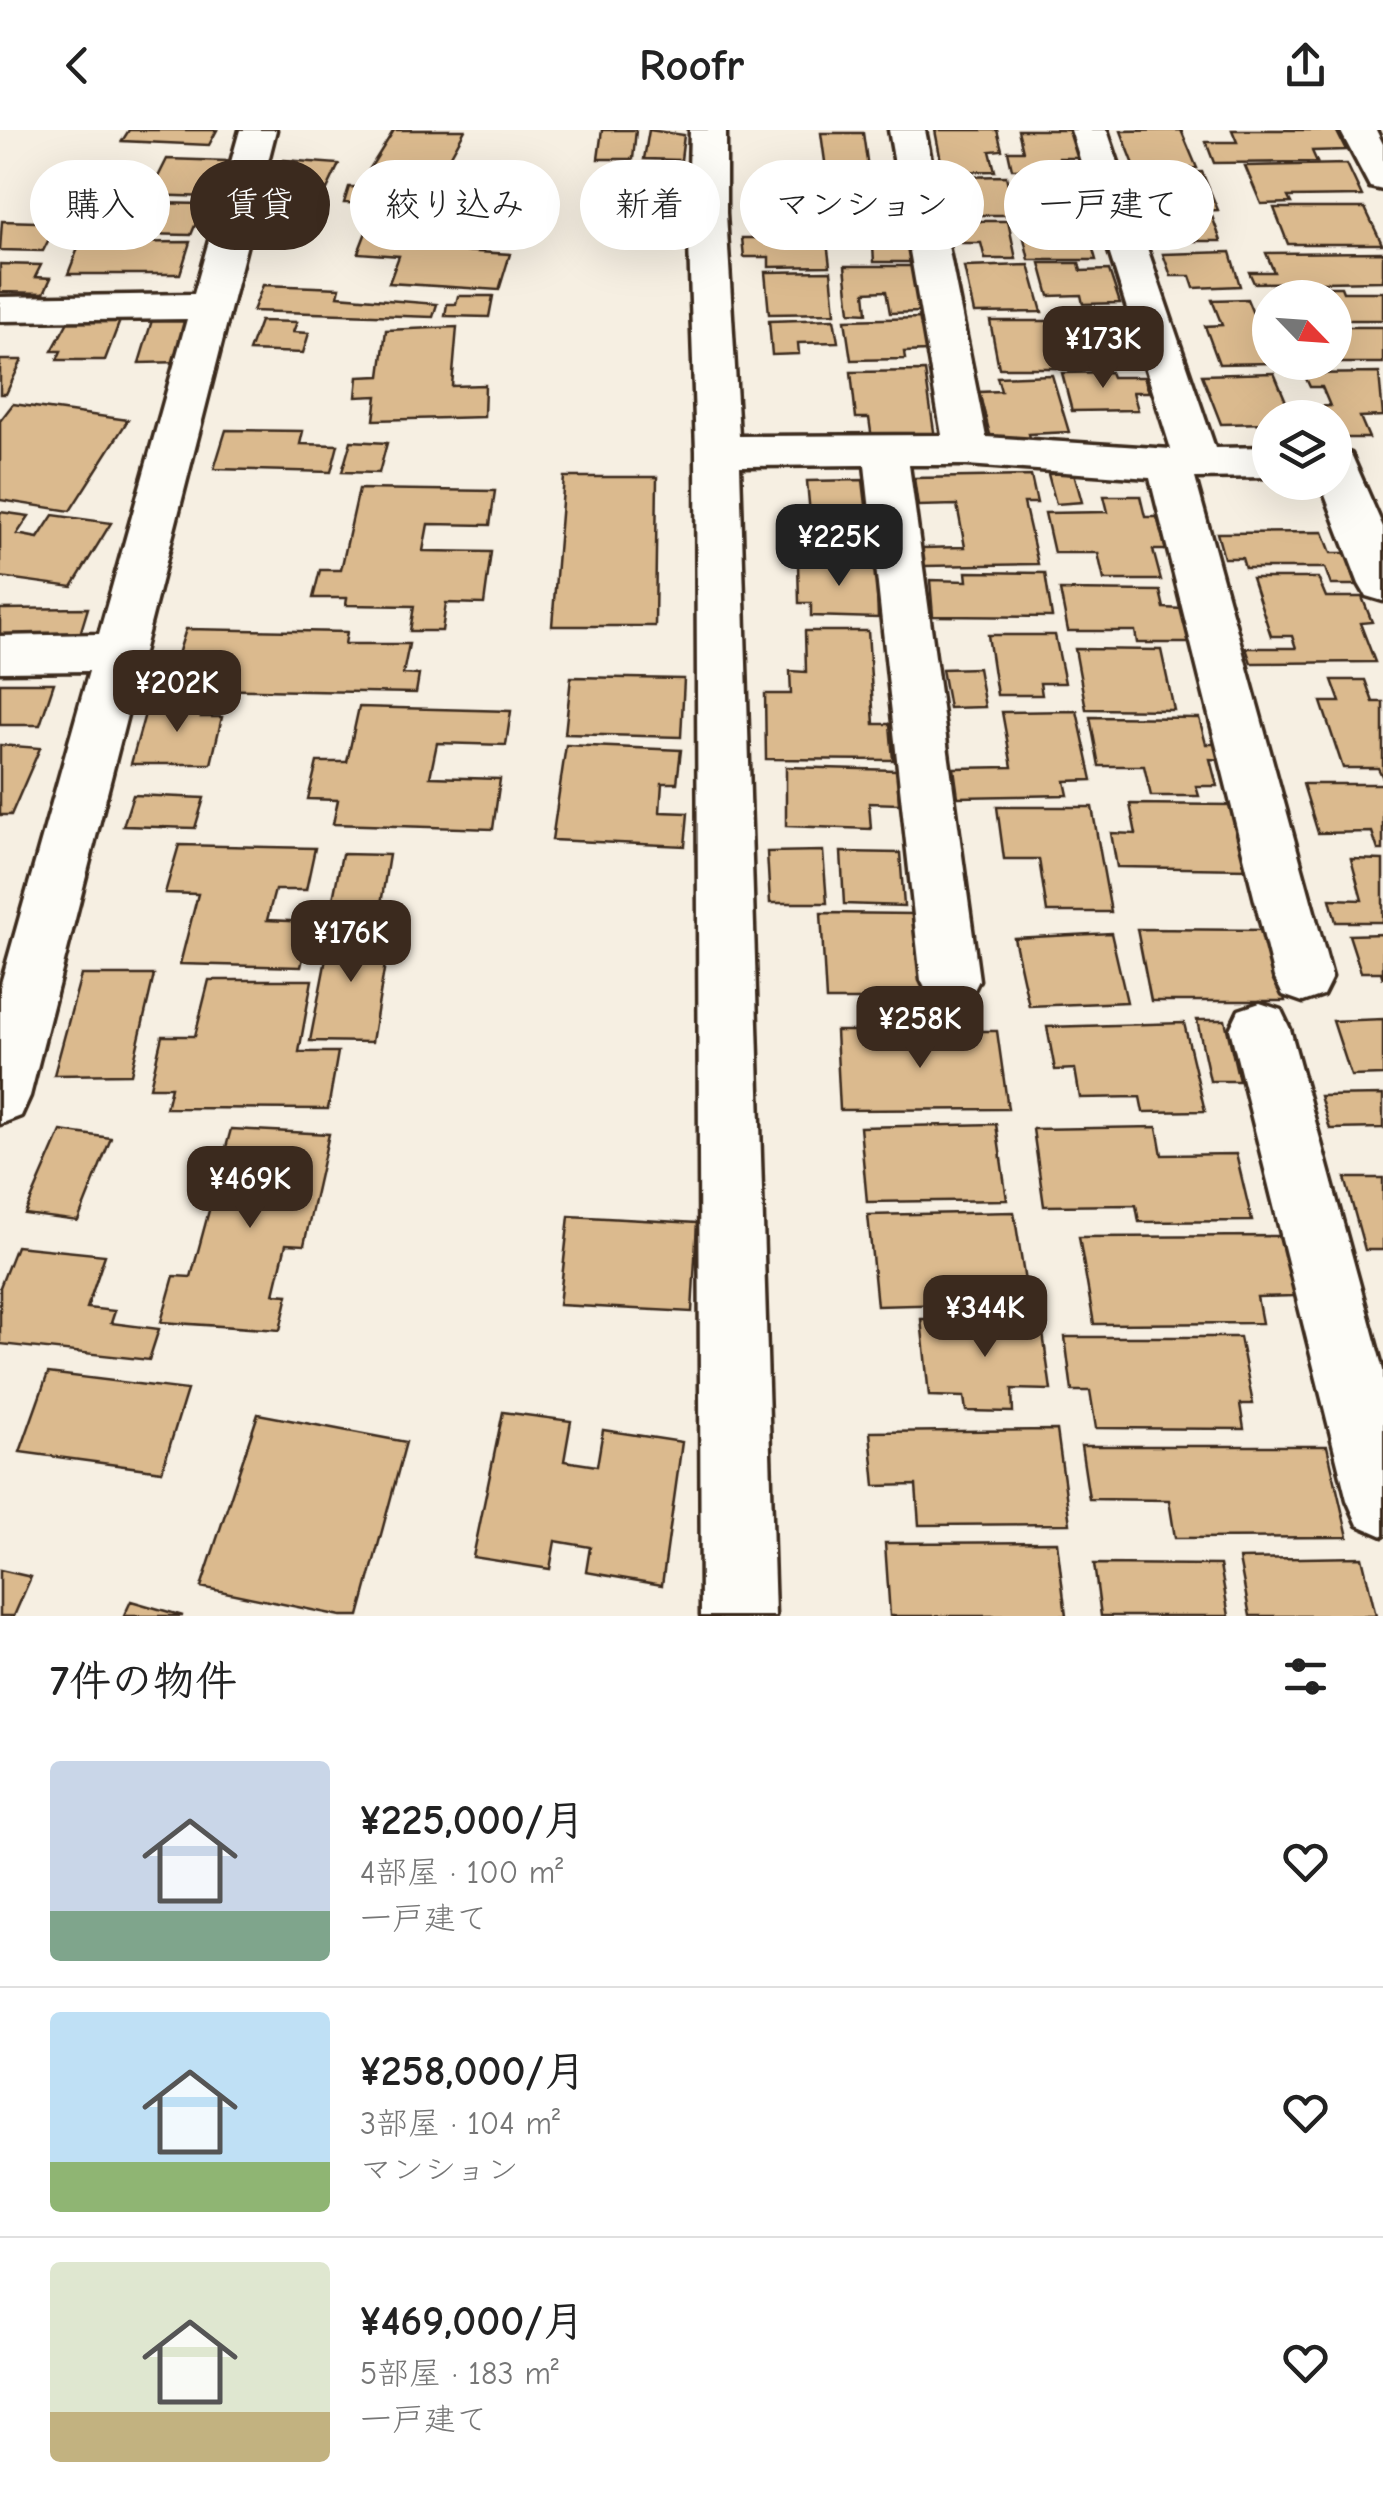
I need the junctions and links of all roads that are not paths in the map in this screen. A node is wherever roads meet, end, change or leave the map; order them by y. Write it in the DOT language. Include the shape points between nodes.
graph roads {
  1 [pos="258,130"];
  2 [pos="708,130"];
  3 [pos="907,130"];
  4 [pos="1089,130"];
  5 [pos="1358,130"];
  6 [pos="1383,179"];
  7 [pos="209,306"];
  8 [pos="0,309"];
  9 [pos="718,450"];
  10 [pos="885,450"];
  11 [pos="967,450"];
  12 [pos="1183,462"];
  13 [pos="1252,462"];
  14 [pos="1383,462"];
  15 [pos="1352,463"];
  16 [pos="1349,500"];
  17 [pos="1383,584"];
  18 [pos="119,652"];
  19 [pos="0,654"];
  20 [pos="1303,977"];
  21 [pos="950,980"];
  22 [pos="1260,1030"];
  23 [pos="0,1096"];
  24 [pos="1383,1500"];
  25 [pos="738,1616"];
  1 -- 7 [label="street"];
  2 -- 9 [label="street"];
  3 -- 11 [label="street"];
  4 -- 12 [label="street"];
  5 -- 6 [label="street"];
  7 -- 8 [label="street"];
  7 -- 18 [label="street"];
  9 -- 10 [label="street"];
  9 -- 25 [label="street"];
  10 -- 11 [label="street"];
  10 -- 21 [label="street"];
  11 -- 12 [label="street"];
  12 -- 13 [label="street"];
  12 -- 20 [label="street"];
  14 -- 15 [label="street"];
  16 -- 17 [label="street"];
  18 -- 19 [label="street"];
  18 -- 23 [label="street"];
  22 -- 24 [label="street"];
}
